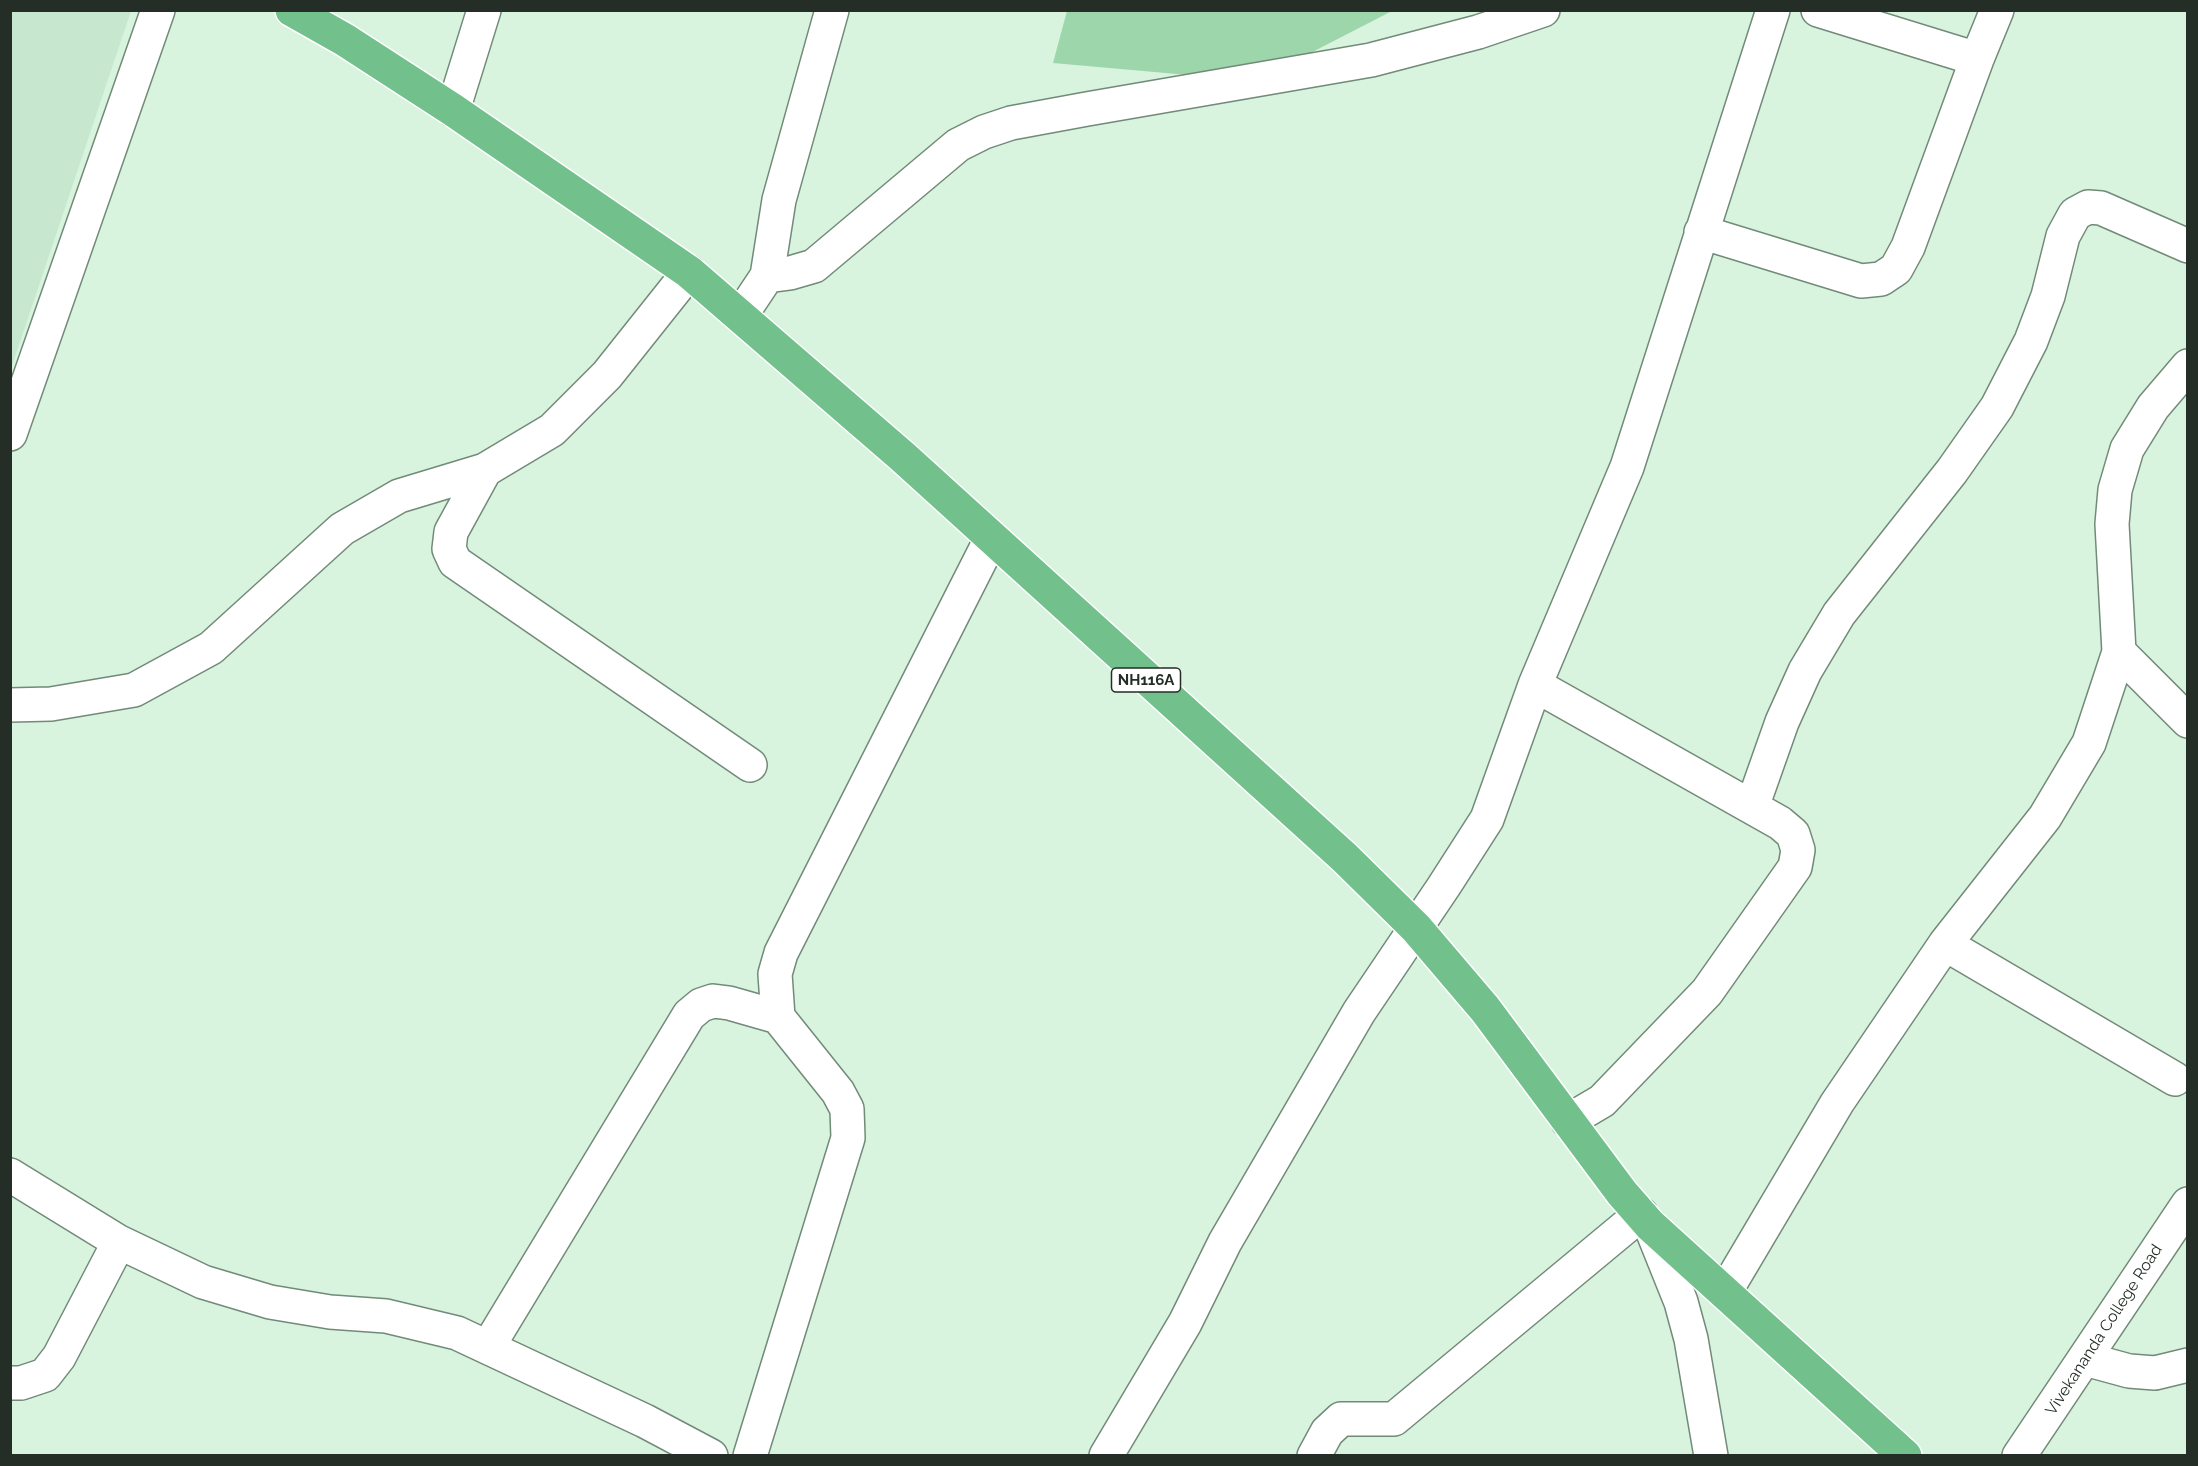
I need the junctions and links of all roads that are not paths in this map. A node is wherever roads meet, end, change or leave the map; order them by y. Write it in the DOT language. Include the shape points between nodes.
graph roads {
  1 [pos="158,10"];
  2 [pos="292,10"];
  3 [pos="484,10"];
  4 [pos="832,10"];
  5 [pos="1543,10"];
  6 [pos="1773,10"];
  7 [pos="1818,10"];
  8 [pos="1997,10"];
  9 [pos="1977,59"];
  10 [pos="453,110"];
  11 [pos="1701,232"];
  12 [pos="2187,246"];
  13 [pos="689,272"];
  14 [pos="767,276"];
  15 [pos="741,315"];
  16 [pos="2187,366"];
  17 [pos="10,434"];
  18 [pos="485,470"];
  19 [pos="991,539"];
  20 [pos="2119,652"];
  21 [pos="1535,685"];
  22 [pos="10,705"];
  23 [pos="2187,722"];
  24 [pos="750,765"];
  25 [pos="1752,807"];
  26 [pos="1416,928"];
  27 [pos="1945,944"];
  28 [pos="778,1017"];
  29 [pos="2175,1079"];
  30 [pos="1568,1121"];
  31 [pos="10,1175"];
  32 [pos="2187,1204"];
  33 [pos="1645,1220"];
  34 [pos="119,1242"];
  35 [pos="1725,1292"];
  36 [pos="488,1347"];
  37 [pos="2085,1359"];
  38 [pos="2187,1365"];
  39 [pos="10,1383"];
  40 [pos="711,1455"];
  41 [pos="750,1455"];
  42 [pos="1106,1455"];
  43 [pos="1314,1455"];
  44 [pos="1711,1455"];
  45 [pos="1905,1455"];
  46 [pos="2019,1455"];
  1 -- 17 [label="street"];
  2 -- 10 [label="highway, NH116A"];
  3 -- 10 [label="street"];
  4 -- 14 [label="street" via="779,200"];
  5 -- 14 [label="street" via="1478,33 1371,60 1011,123 984,132 958,145 814,266"];
  6 -- 11 [label="street"];
  7 -- 9 [label="street"];
  8 -- 9 [label="street"];
  9 -- 11 [label="street" via="1908,247 1896,269 1881,279 1861,281"];
  10 -- 13 [label="highway, NH116A"];
  11 -- 21 [label="street" via="1627,467"];
  12 -- 25 [label="street" via="2101,208 2088,207 2075,214 2063,236 2048,296 2031,341 1997,407 1952,471 1839,614 1805,671 1782,722"];
  13 -- 15 [label="highway, NH116A"];
  13 -- 18 [label="street" via="607,375 552,430"];
  14 -- 15 [label="street"];
  15 -- 19 [label="highway, NH116A"];
  16 -- 20 [label="street" via="2153,406 2127,449 2115,490 2112,524"];
  18 -- 22 [label="street" via="399,496 342,529 211,648 134,690 51,704"];
  18 -- 24 [label="street" via="451,532 449,549 455,562"];
  19 -- 26 [label="highway, NH116A" via="1267,787"];
  19 -- 28 [label="street" via="781,953 775,974"];
  20 -- 23 [label="street"];
  20 -- 27 [label="street" via="2089,743 2045,817"];
  21 -- 25 [label="street"];
  21 -- 26 [label="street" via="1487,819"];
  25 -- 30 [label="street" via="1793,834 1798,850 1795,867 1707,992 1602,1101"];
  26 -- 30 [label="highway, NH116A" via="1485,1009"];
  26 -- 42 [label="street" via="1359,1012 1225,1242 1185,1323"];
  27 -- 29 [label="street"];
  27 -- 35 [label="street" via="1837,1103"];
  28 -- 36 [label="street" via="713,1001 689,1015"];
  28 -- 41 [label="street" via="838,1092 847,1109 848,1138"];
  30 -- 33 [label="highway, NH116A"];
  31 -- 34 [label="street"];
  32 -- 37 [label="street, Vivekananda College Road"];
  33 -- 35 [label="highway, NH116A"];
  33 -- 43 [label="street" via="1394,1419 1341,1419 1327,1432"];
  33 -- 44 [label="street" via="1682,1302"];
  34 -- 36 [label="street" via="203,1282 270,1302 386,1316 457,1333"];
  34 -- 39 [label="street" via="59,1357 45,1375"];
  35 -- 45 [label="highway, NH116A"];
  36 -- 40 [label="street"];
  37 -- 38 [label="street" via="2129,1371 2155,1373"];
  37 -- 46 [label="street, Vivekananda College Road"];
}
